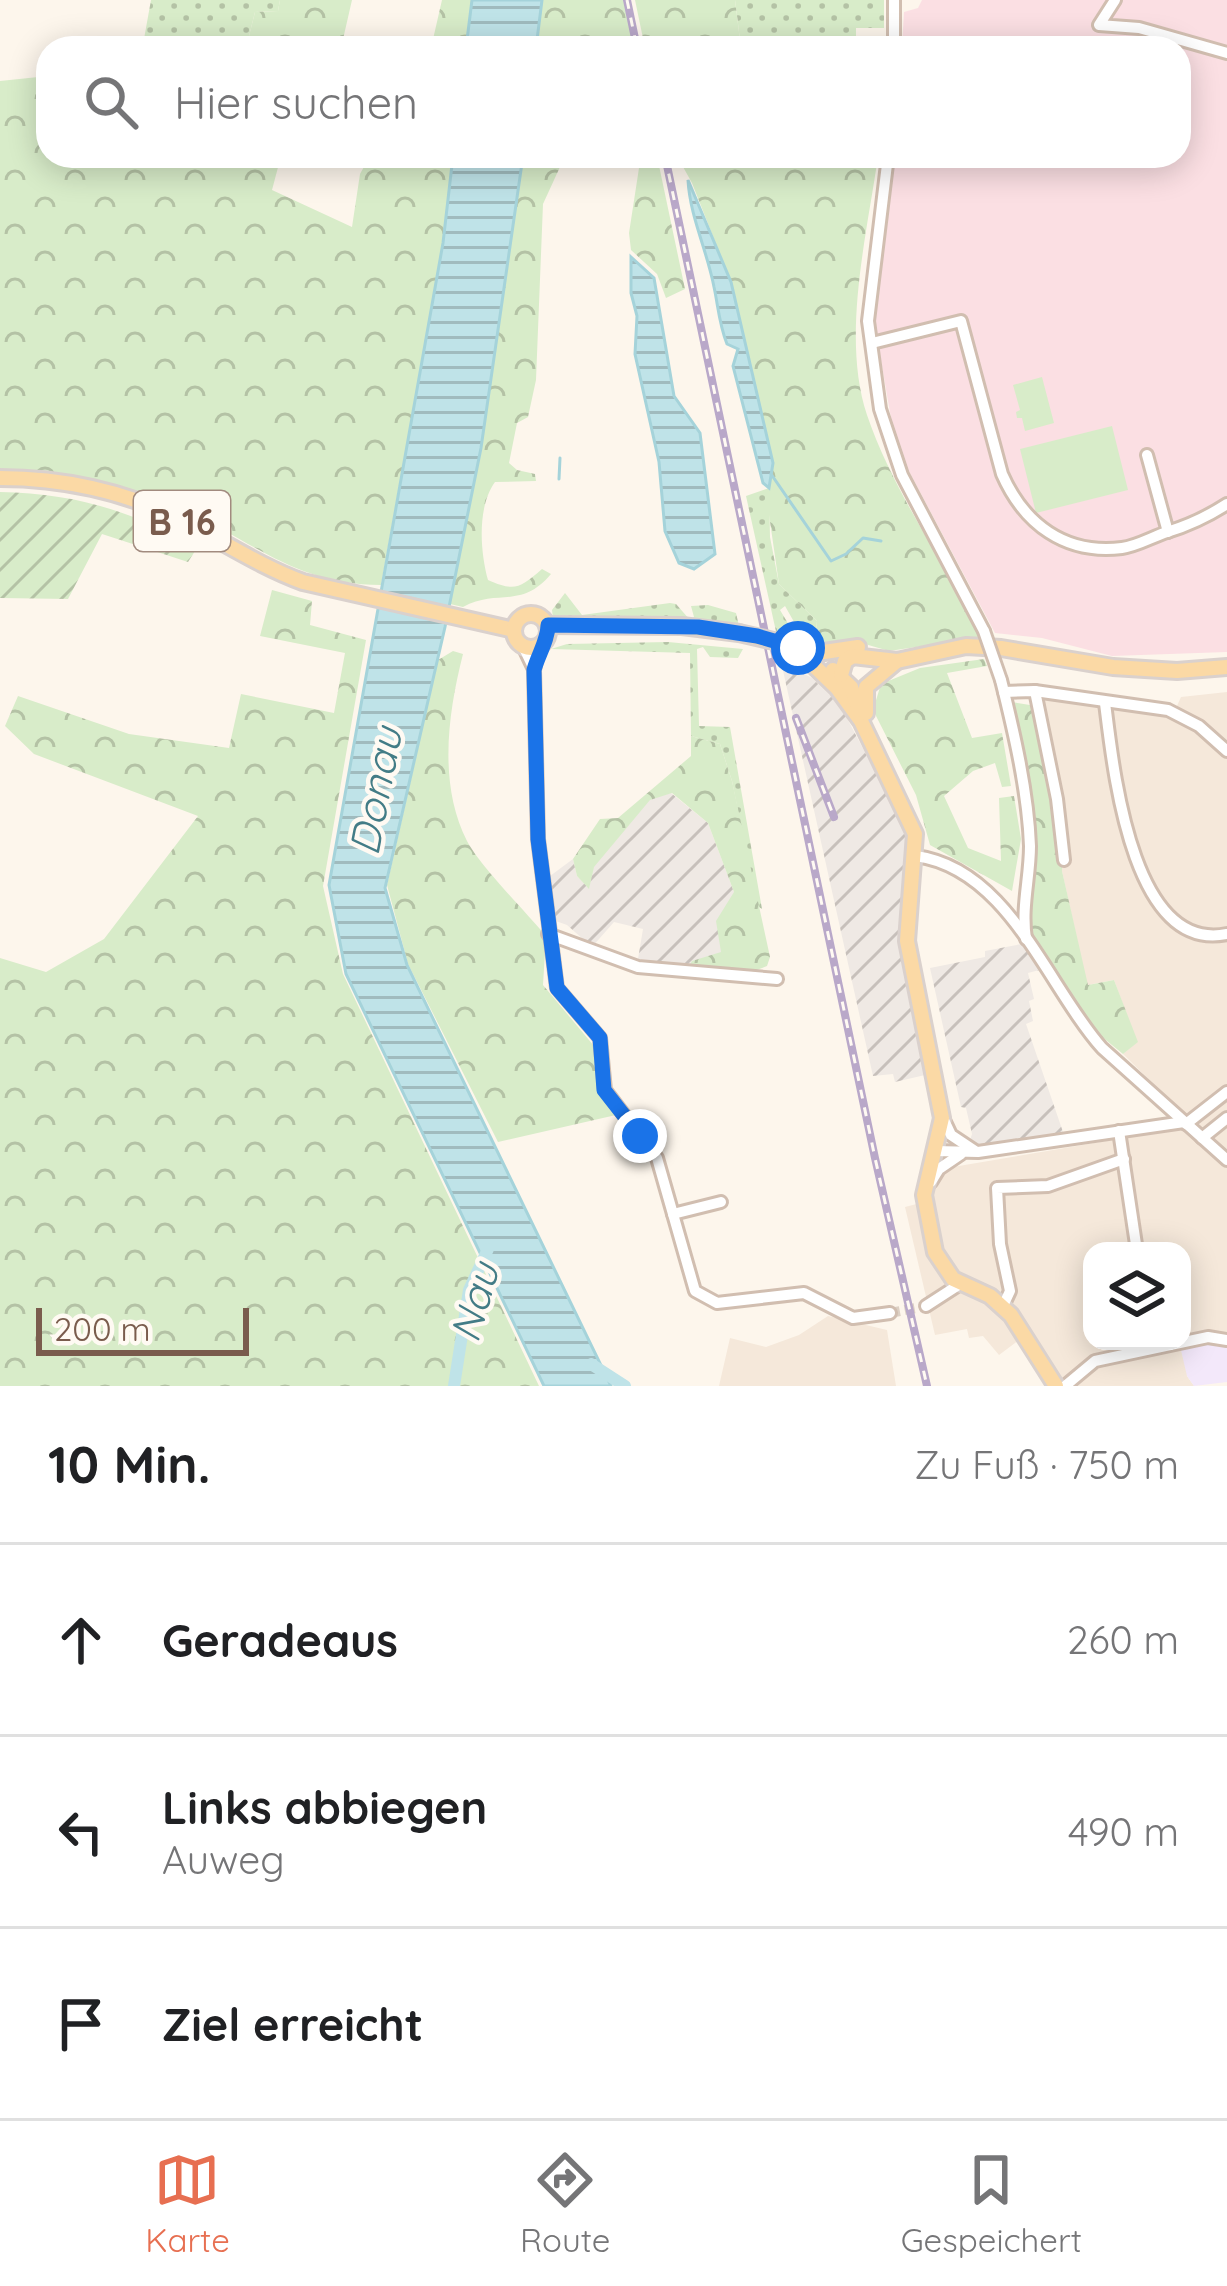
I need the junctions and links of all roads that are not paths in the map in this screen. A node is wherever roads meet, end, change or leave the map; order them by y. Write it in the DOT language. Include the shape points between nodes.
graph roads {
  1 [pos="894,0"];
  2 [pos="1115,0"];
  3 [pos="894,36"];
  4 [pos="1167,36"];
  5 [pos="1191,43"];
  6 [pos="1227,53"];
  7 [pos="887,168"];
  8 [pos="872,343"];
  9 [pos="1147,455"];
  10 [pos="0,478"];
  11 [pos="1227,504"];
  12 [pos="1168,532"];
  13 [pos="572,627"];
  14 [pos="514,630"];
  15 [pos="600,633"];
  16 [pos="544,636"];
  17 [pos="739,636"];
  18 [pos="523,646"];
  19 [pos="805,655"];
  20 [pos="922,655"];
  21 [pos="1227,667"];
  22 [pos="534,670"];
  23 [pos="858,674"];
  24 [pos="1002,686"];
  25 [pos="1035,692"];
  26 [pos="1106,703"];
  27 [pos="861,721"];
  28 [pos="870,740"];
  29 [pos="1226,748"];
  30 [pos="916,856"];
  31 [pos="1064,860"];
  32 [pos="1025,886"];
  33 [pos="1004,910"];
  34 [pos="548,934"];
  35 [pos="1227,934"];
  36 [pos="1027,943"];
  37 [pos="778,979"];
  38 [pos="1227,1092"];
  39 [pos="1159,1100"];
  40 [pos="1171,1111"];
  41 [pos="942,1118"];
  42 [pos="1227,1118"];
  43 [pos="1185,1123"];
  44 [pos="1155,1125"];
  45 [pos="1137,1129"];
  46 [pos="1119,1131"];
  47 [pos="1202,1138"];
  48 [pos="935,1151"];
  49 [pos="978,1152"];
  50 [pos="962,1154"];
  51 [pos="1124,1159"];
  52 [pos="1227,1160"];
  53 [pos="924,1196"];
  54 [pos="722,1202"];
  55 [pos="673,1214"];
  56 [pos="1136,1242"];
  57 [pos="960,1284"];
  58 [pos="926,1306"];
  59 [pos="1003,1306"];
  60 [pos="890,1313"];
  61 [pos="1191,1340"];
  62 [pos="1227,1340"];
  63 [pos="1131,1350"];
  64 [pos="1082,1372"];
  65 [pos="1056,1386"];
  66 [pos="1065,1386"];
  67 [pos="1076,1386"];
  1 -- 3 [label="street"];
  2 -- 4 [label="street" via="1099,25"];
  5 -- 6 [label="street"];
  7 -- 8 [label="street"];
  8 -- 12 [label="street" via="961,321 1002,474 1025,514 1061,540 1099,549"];
  8 -- 24 [label="street, bridge" via="880,409 902,475 984,632"];
  9 -- 12 [label="street"];
  10 -- 14 [label="main road, B 16" via="115,494 273,572"];
  11 -- 12 [label="street"];
  13 -- 15 [label="main road"];
  13 -- 16 [label="main road"];
  13 -- 17 [label="main road" via="653,625"];
  14 -- 16 [label="main road" via="527,614 541,616"];
  14 -- 18 [label="main road"];
  15 -- 16 [label="main road"];
  15 -- 17 [label="main road"];
  16 -- 18 [label="main road"];
  16 -- 22 [label="street"];
  17 -- 19 [label="main road, bridge"];
  18 -- 22 [label="street"];
  19 -- 20 [label="main road" via="861,647"];
  19 -- 23 [label="main road"];
  19 -- 27 [label="main road"];
  20 -- 21 [label="main road" via="983,647 1113,668"];
  20 -- 23 [label="main road"];
  22 -- 34 [label="street"];
  23 -- 27 [label="main road"];
  23 -- 28 [label="main road"];
  24 -- 25 [label="street"];
  24 -- 32 [label="street" via="1028,820"];
  25 -- 26 [label="street"];
  25 -- 31 [label="street"];
  26 -- 29 [label="street" via="1168,710"];
  26 -- 35 [label="street" via="1145,882 1179,925"];
  27 -- 28 [label="main road"];
  28 -- 30 [label="main road" via="911,823"];
  30 -- 33 [label="street" via="946,865"];
  30 -- 41 [label="main road" via="907,941"];
  32 -- 33 [label="street"];
  32 -- 36 [label="street"];
  33 -- 36 [label="street"];
  34 -- 37 [label="street" via="638,967"];
  34 -- 55 [label="street" via="557,988 600,1038 604,1090 657,1158"];
  36 -- 39 [label="street" via="1084,1029"];
  38 -- 43 [label="street"];
  39 -- 40 [label="street"];
  39 -- 45 [label="street" via="1155,1118"];
  40 -- 43 [label="street"];
  40 -- 44 [label="street"];
  41 -- 48 [label="main road"];
  41 -- 49 [label="street" via="954,1138"];
  42 -- 47 [label="street"];
  43 -- 44 [label="street"];
  43 -- 47 [label="street"];
  44 -- 45 [label="street"];
  45 -- 46 [label="street"];
  46 -- 49 [label="street"];
  46 -- 51 [label="street"];
  47 -- 52 [label="street"];
  48 -- 50 [label="street"];
  48 -- 53 [label="main road"];
  49 -- 50 [label="street"];
  50 -- 53 [label="street" via="939,1169"];
  51 -- 56 [label="street"];
  51 -- 59 [label="street" via="1048,1186 997,1188 1010,1291"];
  53 -- 57 [label="main road" via="939,1263"];
  54 -- 55 [label="street"];
  55 -- 60 [label="street" via="695,1291 706,1300 804,1293 854,1318"];
  57 -- 58 [label="street"];
  57 -- 59 [label="main road"];
  59 -- 65 [label="main road"];
  61 -- 62 [label="street"];
  63 -- 64 [label="street"];
  64 -- 66 [label="street"];
  64 -- 67 [label="street"];
}
